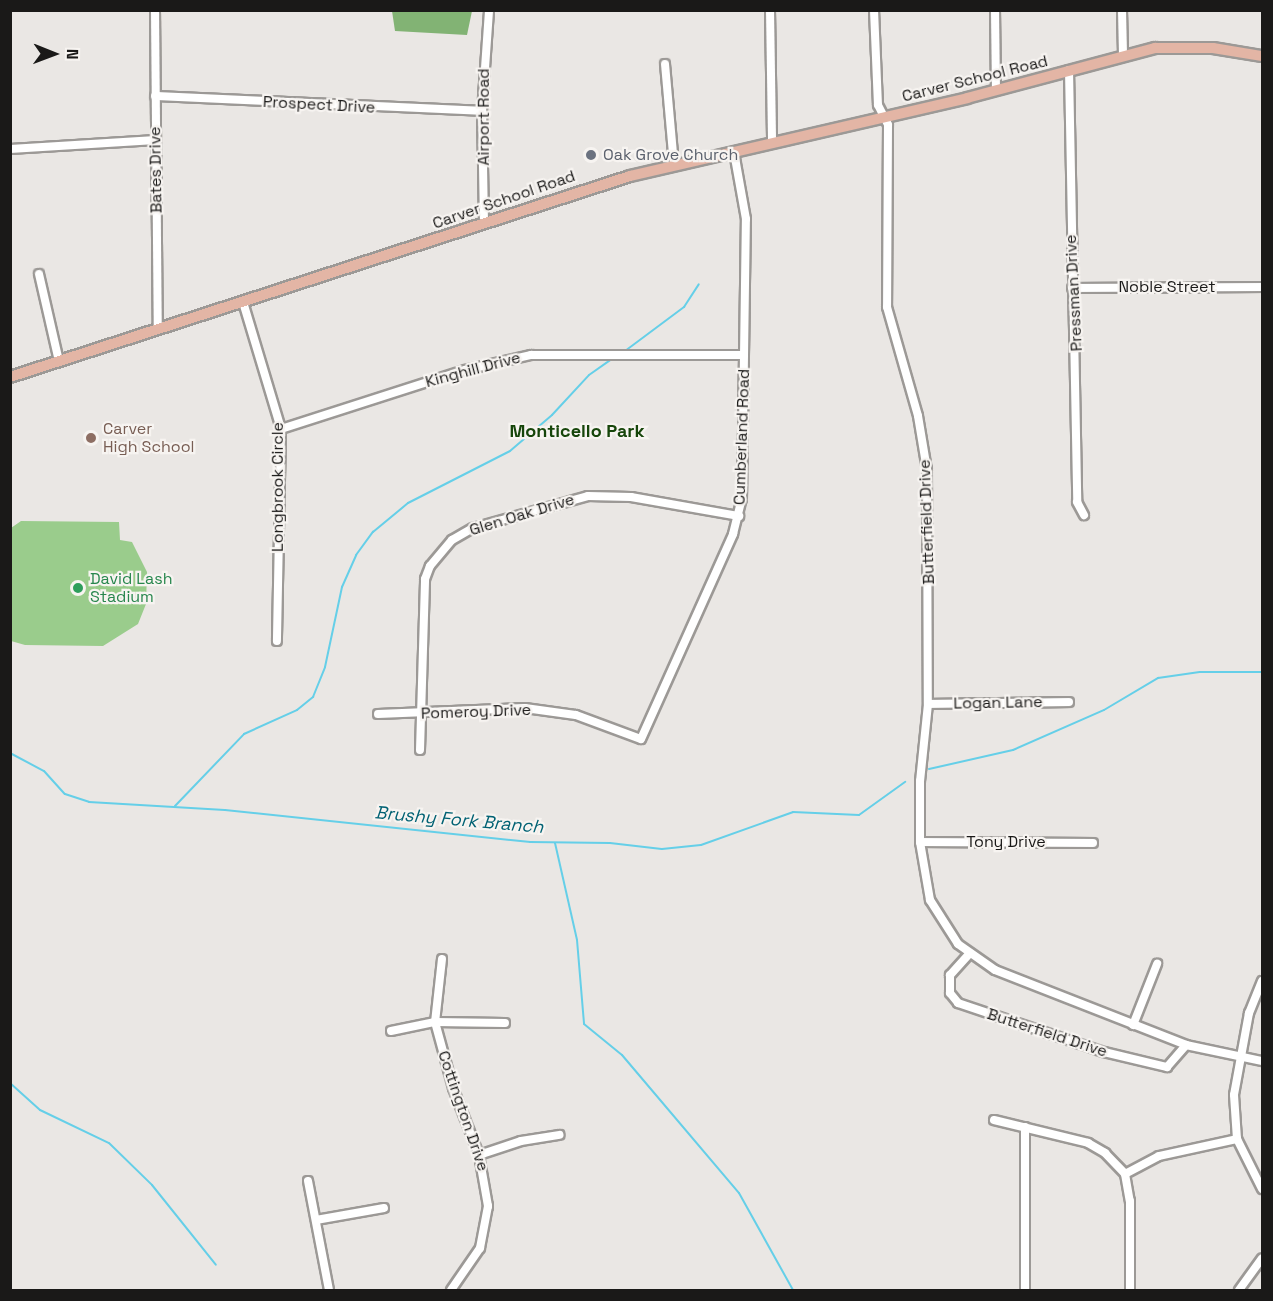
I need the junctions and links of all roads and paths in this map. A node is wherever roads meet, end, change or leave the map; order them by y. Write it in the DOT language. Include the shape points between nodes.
graph roads {
  1 [pos="155,10"];
  2 [pos="489,10"];
  3 [pos="770,10"];
  4 [pos="874,10"];
  5 [pos="995,10"];
  6 [pos="1122,10"];
  7 [pos="1123,55"];
  8 [pos="1263,56"];
  9 [pos="665,64"];
  10 [pos="1069,70"];
  11 [pos="996,90"];
  12 [pos="155,96"];
  13 [pos="482,111"];
  14 [pos="887,117"];
  15 [pos="156,141"];
  16 [pos="772,143"];
  17 [pos="10,149"];
  18 [pos="734,152"];
  19 [pos="674,165"];
  20 [pos="484,223"];
  21 [pos="39,274"];
  22 [pos="1263,286"];
  23 [pos="1072,288"];
  24 [pos="243,302"];
  25 [pos="158,329"];
  26 [pos="744,355"];
  27 [pos="59,361"];
  28 [pos="10,377"];
  29 [pos="281,429"];
  30 [pos="1084,515"];
  31 [pos="739,516"];
  32 [pos="277,641"];
  33 [pos="1069,702"];
  34 [pos="928,704"];
  35 [pos="378,714"];
  36 [pos="420,714"];
  37 [pos="641,739"];
  38 [pos="420,750"];
  39 [pos="920,842"];
  40 [pos="1093,843"];
  41 [pos="970,953"];
  42 [pos="442,959"];
  43 [pos="1157,964"];
  44 [pos="1263,981"];
  45 [pos="435,1022"];
  46 [pos="505,1023"];
  47 [pos="1133,1025"];
  48 [pos="391,1031"];
  49 [pos="1186,1045"];
  50 [pos="1238,1058"];
  51 [pos="1263,1061"];
  52 [pos="994,1120"];
  53 [pos="1025,1127"];
  54 [pos="560,1135"];
  55 [pos="1238,1139"];
  56 [pos="479,1155"];
  57 [pos="1125,1174"];
  58 [pos="308,1181"];
  59 [pos="1263,1189"];
  60 [pos="384,1208"];
  61 [pos="316,1220"];
  62 [pos="1263,1258"];
  63 [pos="329,1290"];
  64 [pos="451,1290"];
  65 [pos="1024,1290"];
  66 [pos="1130,1290"];
  67 [pos="1239,1290"];
  1 -- 12 [label="street, Bates Drive"];
  2 -- 13 [label="street, Airport Road"];
  3 -- 16 [label="street"];
  4 -- 14 [label="street, Butterfield Drive" via="878,105"];
  5 -- 11 [label="street"];
  6 -- 7 [label="street"];
  7 -- 8 [label="main road, Carver School Road" via="1190,46"];
  7 -- 10 [label="main road, Carver School Road"];
  9 -- 19 [label="street"];
  10 -- 11 [label="main road, Carver School Road"];
  10 -- 23 [label="street, Pressman Drive"];
  11 -- 14 [label="main road, Carver School Road"];
  12 -- 13 [label="street, Prospect Drive"];
  12 -- 15 [label="street, Bates Drive"];
  13 -- 20 [label="street, Airport Road"];
  14 -- 16 [label="main road, Carver School Road"];
  14 -- 34 [label="street, Butterfield Drive" via="887,307 918,416 927,470"];
  15 -- 17 [label="street"];
  15 -- 25 [label="street, Bates Drive"];
  16 -- 18 [label="main road, Carver School Road"];
  18 -- 19 [label="main road, Carver School Road"];
  18 -- 26 [label="street, Cumberland Road" via="746,219"];
  19 -- 20 [label="main road, Carver School Road" via="592,186"];
  20 -- 24 [label="main road, Carver School Road"];
  21 -- 27 [label="street"];
  22 -- 23 [label="street, Noble Street"];
  23 -- 30 [label="street, Pressman Drive" via="1077,363 1077,502"];
  24 -- 25 [label="main road, Carver School Road"];
  24 -- 29 [label="street, Longbrook Circle"];
  25 -- 27 [label="main road, Carver School Road"];
  26 -- 29 [label="street, Kinghill Drive" via="531,355 465,370"];
  26 -- 31 [label="street, Cumberland Road"];
  27 -- 28 [label="main road, Carver School Road"];
  29 -- 32 [label="street, Longbrook Circle"];
  31 -- 36 [label="street, Glen Oak Drive" via="631,497 588,496 462,533 440,551 425,579"];
  31 -- 37 [label="street, Cumberland Road"];
  33 -- 34 [label="street, Logan Lane"];
  34 -- 39 [label="street, Butterfield Drive" via="920,781"];
  35 -- 36 [label="street, Pomeroy Drive"];
  36 -- 37 [label="street, Pomeroy Drive" via="511,708 553,711 603,722"];
  36 -- 38 [label="street, Glen Oak Drive"];
  39 -- 40 [label="street, Tony Drive"];
  39 -- 41 [label="street, Butterfield Drive" via="930,900 948,931"];
  41 -- 47 [label="street, Butterfield Drive" via="1028,986"];
  41 -- 49 [label="street, Butterfield Drive" via="950,975 950,993 958,1003 1104,1052 1167,1067"];
  42 -- 45 [label="street, Cottington Drive"];
  43 -- 47 [label="street"];
  44 -- 50 [label="street" via="1249,1013"];
  45 -- 46 [label="street"];
  45 -- 48 [label="street"];
  45 -- 56 [label="street, Cottington Drive" via="449,1077"];
  47 -- 49 [label="street, Butterfield Drive"];
  49 -- 50 [label="street, Butterfield Drive"];
  50 -- 51 [label="street, Butterfield Drive"];
  50 -- 55 [label="street" via="1234,1095"];
  52 -- 53 [label="street"];
  53 -- 57 [label="street" via="1088,1143 1105,1153"];
  53 -- 65 [label="street"];
  54 -- 56 [label="street" via="522,1141"];
  55 -- 57 [label="street" via="1159,1156"];
  55 -- 59 [label="street"];
  56 -- 64 [label="street, Cottington Drive" via="488,1191 487,1222 473,1262"];
  57 -- 66 [label="street" via="1130,1201"];
  58 -- 61 [label="street"];
  60 -- 61 [label="street"];
  61 -- 63 [label="street"];
  62 -- 67 [label="street"];
}
